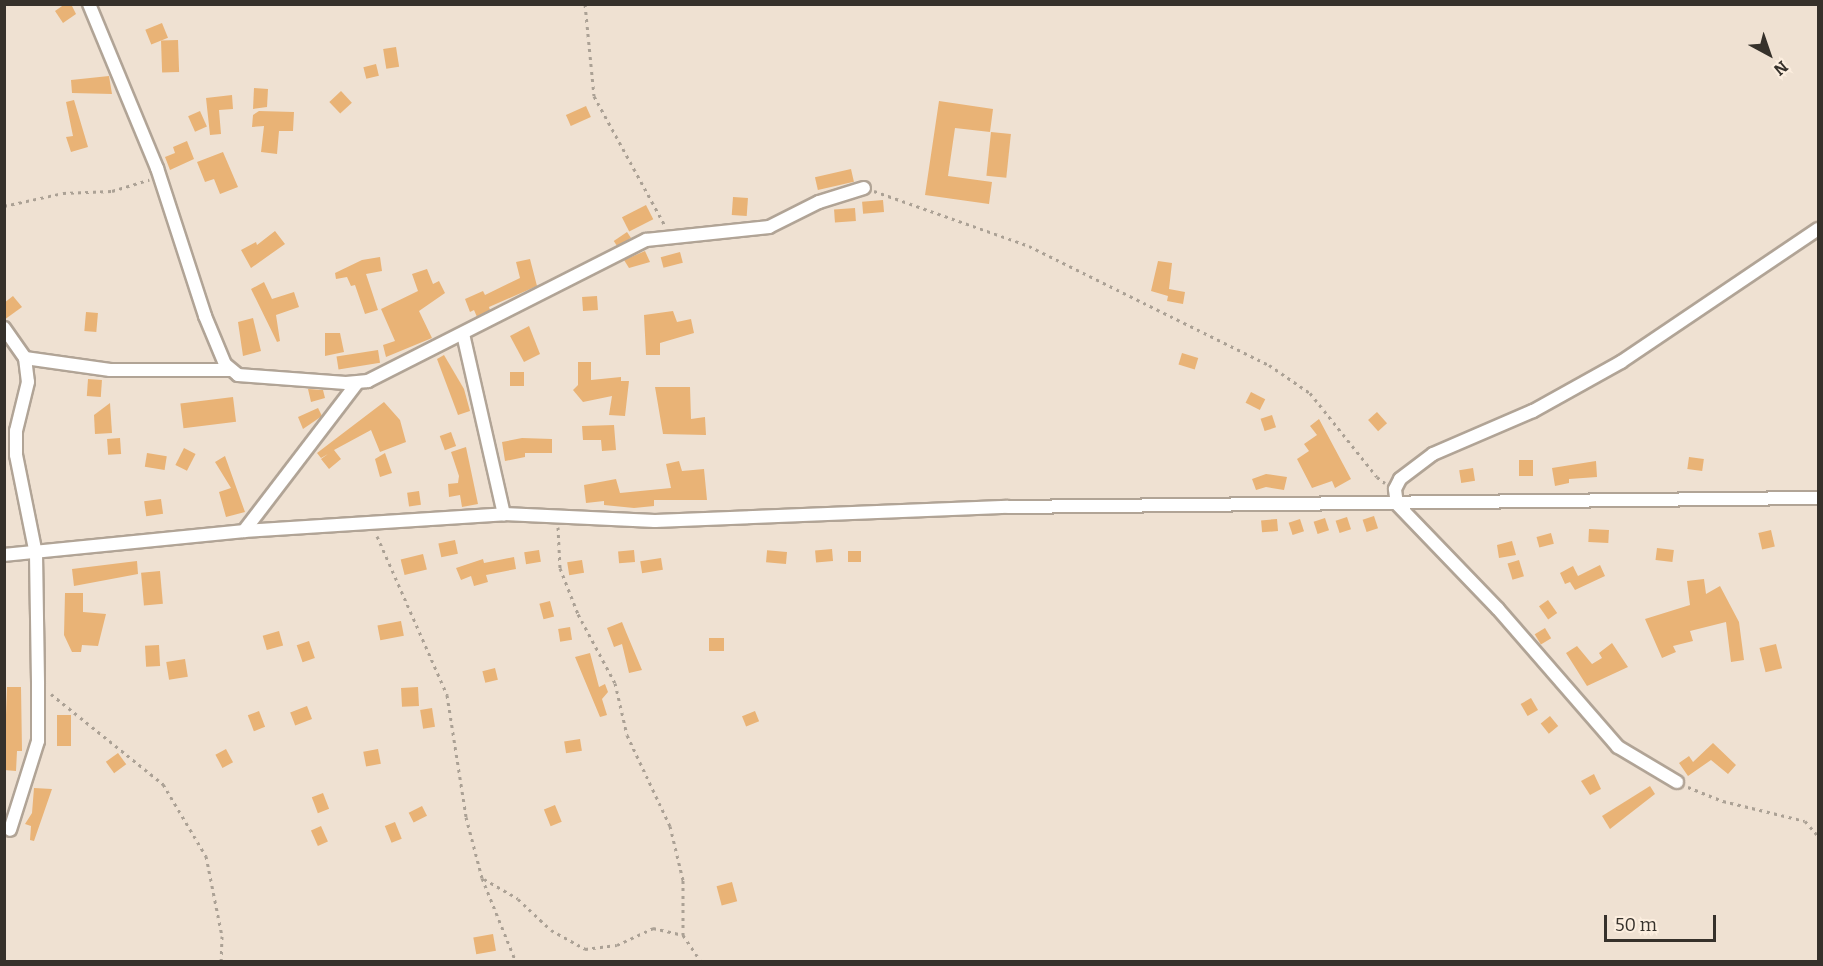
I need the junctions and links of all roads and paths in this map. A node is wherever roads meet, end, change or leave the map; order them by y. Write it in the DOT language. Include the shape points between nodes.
graph roads {
  1 [pos="89,4"];
  2 [pos="585,4"];
  3 [pos="160,177"];
  4 [pos="864,188"];
  5 [pos="4,206"];
  6 [pos="1818,229"];
  7 [pos="671,237"];
  8 [pos="4,328"];
  9 [pos="463,334"];
  10 [pos="25,358"];
  11 [pos="230,370"];
  12 [pos="357,383"];
  13 [pos="1395,489"];
  14 [pos="1818,498"];
  15 [pos="1397,504"];
  16 [pos="504,514"];
  17 [pos="558,517"];
  18 [pos="371,523"];
  19 [pos="244,531"];
  20 [pos="36,554"];
  21 [pos="4,555"];
  22 [pos="38,684"];
  23 [pos="1677,782"];
  24 [pos="10,830"];
  25 [pos="1818,836"];
  26 [pos="482,878"];
  27 [pos="683,934"];
  28 [pos="221,962"];
  29 [pos="516,962"];
  30 [pos="701,962"];
  1 -- 3 [label="street"];
  2 -- 7 [label="path" via="594,96"];
  3 -- 5 [label="path" via="112,191 63,193"];
  3 -- 11 [label="street" via="205,316"];
  4 -- 7 [label="street" via="819,202 769,227"];
  4 -- 13 [label="path" via="1029,246 1269,365 1310,393 1377,477"];
  6 -- 13 [label="street" via="1621,362 1533,411 1433,454 1400,479"];
  7 -- 9 [label="street" via="646,240"];
  8 -- 10 [label="street"];
  9 -- 12 [label="street"];
  9 -- 16 [label="street"];
  10 -- 11 [label="street" via="110,370"];
  10 -- 20 [label="street" via="28,382 16,431 16,455"];
  11 -- 12 [label="street" via="238,375"];
  12 -- 19 [label="street"];
  13 -- 15 [label="street"];
  14 -- 15 [label="street"];
  15 -- 17 [label="street" via="1008,507 655,521"];
  15 -- 23 [label="street" via="1498,609 1618,747"];
  16 -- 17 [label="street"];
  16 -- 18 [label="street"];
  17 -- 27 [label="path" via="560,568 578,614 615,683 627,735 669,826 684,880"];
  18 -- 19 [label="street"];
  18 -- 26 [label="path" via="447,695 466,816"];
  19 -- 20 [label="street"];
  20 -- 21 [label="street"];
  20 -- 22 [label="street"];
  22 -- 24 [label="street" via="38,741"];
  22 -- 28 [label="path" via="164,784 206,856 222,936"];
  23 -- 25 [label="path" via="1723,801 1805,821"];
  26 -- 27 [label="path" via="518,899 551,930 585,949 617,945 653,928"];
  26 -- 29 [label="path"];
  27 -- 30 [label="path"];
}
